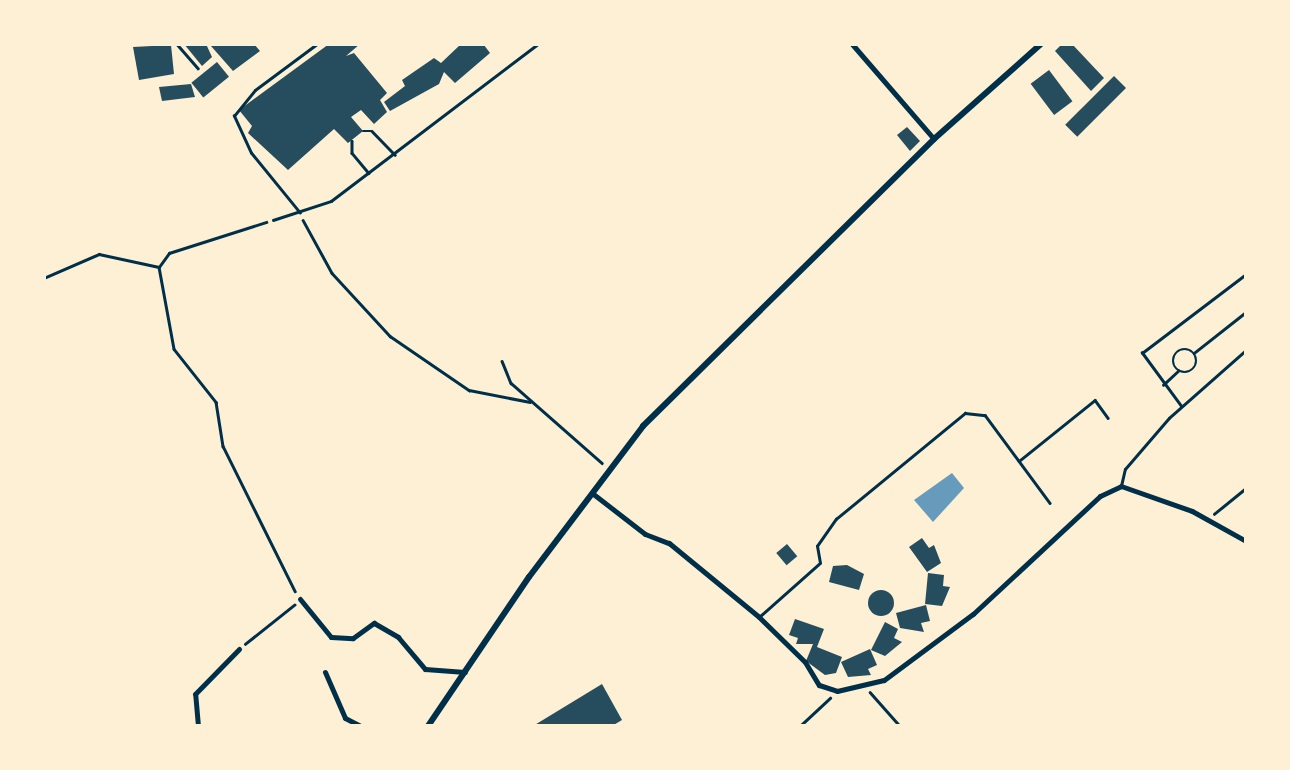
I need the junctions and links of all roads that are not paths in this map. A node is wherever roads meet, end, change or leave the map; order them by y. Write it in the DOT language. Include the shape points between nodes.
graph roads {
  1 [pos="177,44"];
  2 [pos="317,44"];
  3 [pos="538,44"];
  4 [pos="852,44"];
  5 [pos="1041,44"];
  6 [pos="198,68"];
  7 [pos="363,131"];
  8 [pos="934,139"];
  9 [pos="352,141"];
  10 [pos="395,155"];
  11 [pos="369,173"];
  12 [pos="300,213"];
  13 [pos="273,220"];
  14 [pos="1246,274"];
  15 [pos="1246,312"];
  16 [pos="1246,350"];
  17 [pos="1194,354"];
  18 [pos="1178,371"];
  19 [pos="1163,385"];
  20 [pos="1181,406"];
  21 [pos="1108,418"];
  22 [pos="1019,461"];
  23 [pos="1121,486"];
  24 [pos="592,493"];
  25 [pos="1050,503"];
  26 [pos="1246,541"];
  27 [pos="300,599"];
  28 [pos="759,617"];
  29 [pos="239,649"];
  30 [pos="325,672"];
  31 [pos="465,672"];
  32 [pos="198,726"];
  33 [pos="361,726"];
  34 [pos="428,726"];
  1 -- 6 [label="lane"];
  2 -- 12 [label="lane" via="246,97 234,116 251,153"];
  3 -- 10 [label="lane"];
  4 -- 8 [label="street"];
  5 -- 8 [label="street"];
  7 -- 10 [label="lane" via="372,131"];
  8 -- 24 [label="street" via="643,426"];
  9 -- 11 [label="lane" via="352,153"];
  10 -- 11 [label="lane"];
  11 -- 12 [label="lane"];
  12 -- 13 [label="lane"];
  14 -- 19 [label="lane" via="1147,345 1144,362"];
  15 -- 17 [label="lane"];
  16 -- 20 [label="lane"];
  17 -- 18 [label="lane" via="1195,368"];
  17 -- 18 [label="lane" via="1176,354"];
  18 -- 19 [label="lane"];
  19 -- 20 [label="lane"];
  20 -- 23 [label="lane" via="1125,470"];
  21 -- 22 [label="lane" via="1095,400"];
  22 -- 25 [label="lane"];
  22 -- 28 [label="lane" via="985,415 965,413 836,519 817,547 820,564"];
  23 -- 26 [label="street" via="1208,519"];
  23 -- 28 [label="street" via="1100,496 974,614 865,687 837,691 818,685 806,662"];
  24 -- 28 [label="street" via="645,534 669,543"];
  24 -- 31 [label="street"];
  27 -- 31 [label="street" via="331,637 353,638 374,623 398,637 425,669"];
  29 -- 32 [label="street" via="195,694"];
  30 -- 33 [label="street" via="345,718"];
  31 -- 34 [label="street"];
}
